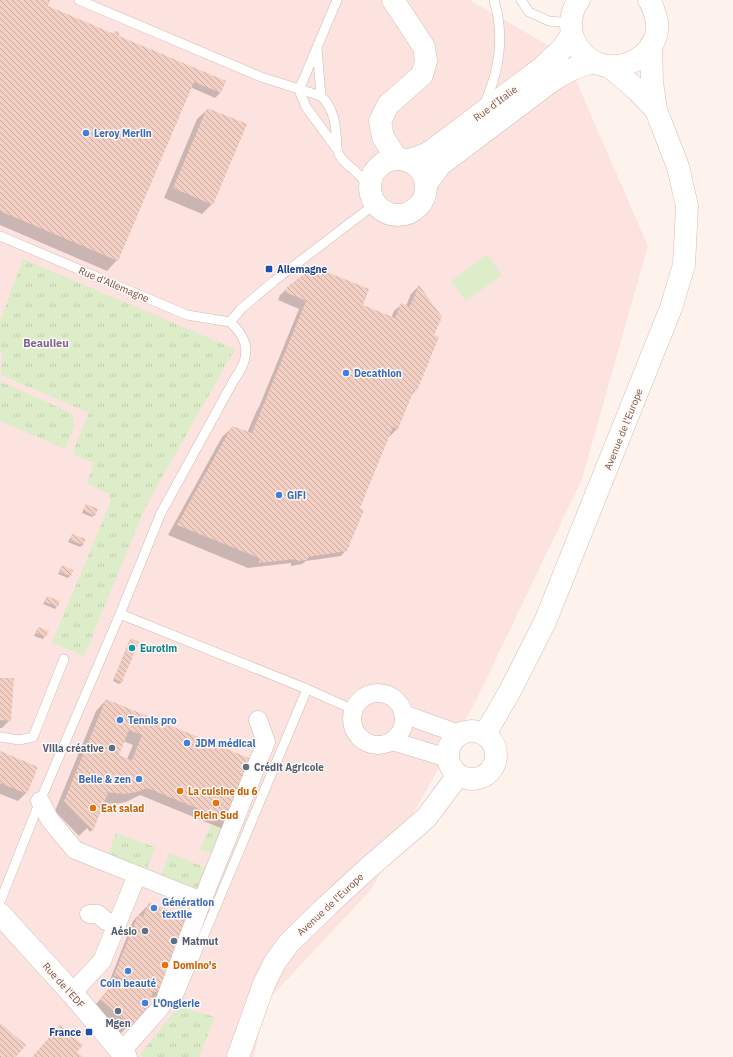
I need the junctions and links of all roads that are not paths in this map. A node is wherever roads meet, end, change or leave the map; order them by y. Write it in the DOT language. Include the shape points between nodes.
graph roads {
  1 [pos="79,0"];
  2 [pos="337,0"];
  3 [pos="393,0"];
  4 [pos="494,0"];
  5 [pos="521,0"];
  6 [pos="657,6"];
  7 [pos="572,15"];
  8 [pos="651,45"];
  9 [pos="317,47"];
  10 [pos="601,64"];
  11 [pos="299,90"];
  12 [pos="321,96"];
  13 [pos="656,110"];
  14 [pos="480,114"];
  15 [pos="337,149"];
  16 [pos="402,159"];
  17 [pos="426,184"];
  18 [pos="372,195"];
  19 [pos="0,236"];
  20 [pos="230,322"];
  21 [pos="120,614"];
  22 [pos="64,659"];
  23 [pos="307,688"];
  24 [pos="354,710"];
  25 [pos="403,714"];
  26 [pos="258,720"];
  27 [pos="459,734"];
  28 [pos="485,734"];
  29 [pos="0,737"];
  30 [pos="392,741"];
  31 [pos="453,766"];
  32 [pos="40,801"];
  33 [pos="137,875"];
  34 [pos="0,902"];
  35 [pos="202,902"];
  36 [pos="0,914"];
  37 [pos="89,914"];
  38 [pos="117,924"];
  39 [pos="72,993"];
  40 [pos="178,998"];
  41 [pos="124,1054"];
  42 [pos="238,1057"];
  1 -- 11 [label="lane" via="261,77"];
  2 -- 9 [label="lane"];
  3 -- 16 [label="street" via="424,47 426,61 422,75 388,105 380,121 383,137"];
  4 -- 14 [label="lane" via="498,12 498,66"];
  5 -- 7 [label="lane" via="529,12 549,21"];
  6 -- 8 [label="street" via="657,27"];
  7 -- 10 [label="street, Avenue de l'Europe" via="576,45 584,55"];
  7 -- 14 [label="street, Rue d'Italie" via="563,48"];
  8 -- 10 [label="street, Rue d'Italie" via="641,58 626,65"];
  8 -- 13 [label="street, Avenue de l'Europe"];
  9 -- 11 [label="lane"];
  9 -- 12 [label="lane"];
  10 -- 13 [label="street, Avenue de l'Europe" via="636,88"];
  10 -- 17 [label="street, Rue d'Italie" via="571,69 553,80 440,165"];
  11 -- 12 [label="lane"];
  11 -- 15 [label="lane" via="306,107"];
  12 -- 15 [label="lane" via="335,121"];
  13 -- 28 [label="street, Avenue de l'Europe" via="678,167 687,206 684,264 671,308 545,622"];
  14 -- 16 [label="street, Rue d'Italie" via="430,152 419,157"];
  15 -- 18 [label="lane" via="343,162 354,170"];
  16 -- 17 [label="street" via="420,169"];
  16 -- 18 [label="street" via="386,160 377,167 371,176"];
  17 -- 18 [label="street" via="426,192 419,206 404,215 388,214 381,210"];
  18 -- 20 [label="lane" via="241,309"];
  19 -- 20 [label="lane, Rue d'Allemagne" via="187,315"];
  20 -- 21 [label="lane" via="239,330 244,340 247,355 243,368 161,513"];
  21 -- 23 [label="lane"];
  21 -- 32 [label="lane"];
  22 -- 29 [label="lane" via="33,736 19,740"];
  23 -- 24 [label="lane"];
  23 -- 40 [label="lane"];
  24 -- 25 [label="street" via="363,698 385,694 397,702"];
  24 -- 30 [label="street" via="353,726 361,739 368,744 376,745"];
  25 -- 27 [label="street"];
  25 -- 30 [label="street" via="401,730"];
  26 -- 35 [label="street" via="266,742"];
  27 -- 28 [label="street" via="473,730"];
  27 -- 31 [label="street" via="450,745"];
  28 -- 31 [label="street" via="496,748 497,756 489,773 475,779 465,778"];
  30 -- 31 [label="street"];
  31 -- 42 [label="street, Avenue de l'Europe" via="454,782 426,818 350,885 289,943 274,962"];
  32 -- 33 [label="street" via="50,820 75,850"];
  32 -- 34 [label="lane"];
  33 -- 35 [label="street"];
  33 -- 38 [label="street"];
  35 -- 41 [label="street" via="165,1000"];
  36 -- 39 [label="street, Rue de l'EDF"];
  37 -- 38 [label="street" via="98,914 106,921"];
  38 -- 39 [label="street" via="102,961"];
  39 -- 41 [label="street, Rue de l'EDF"];
}
